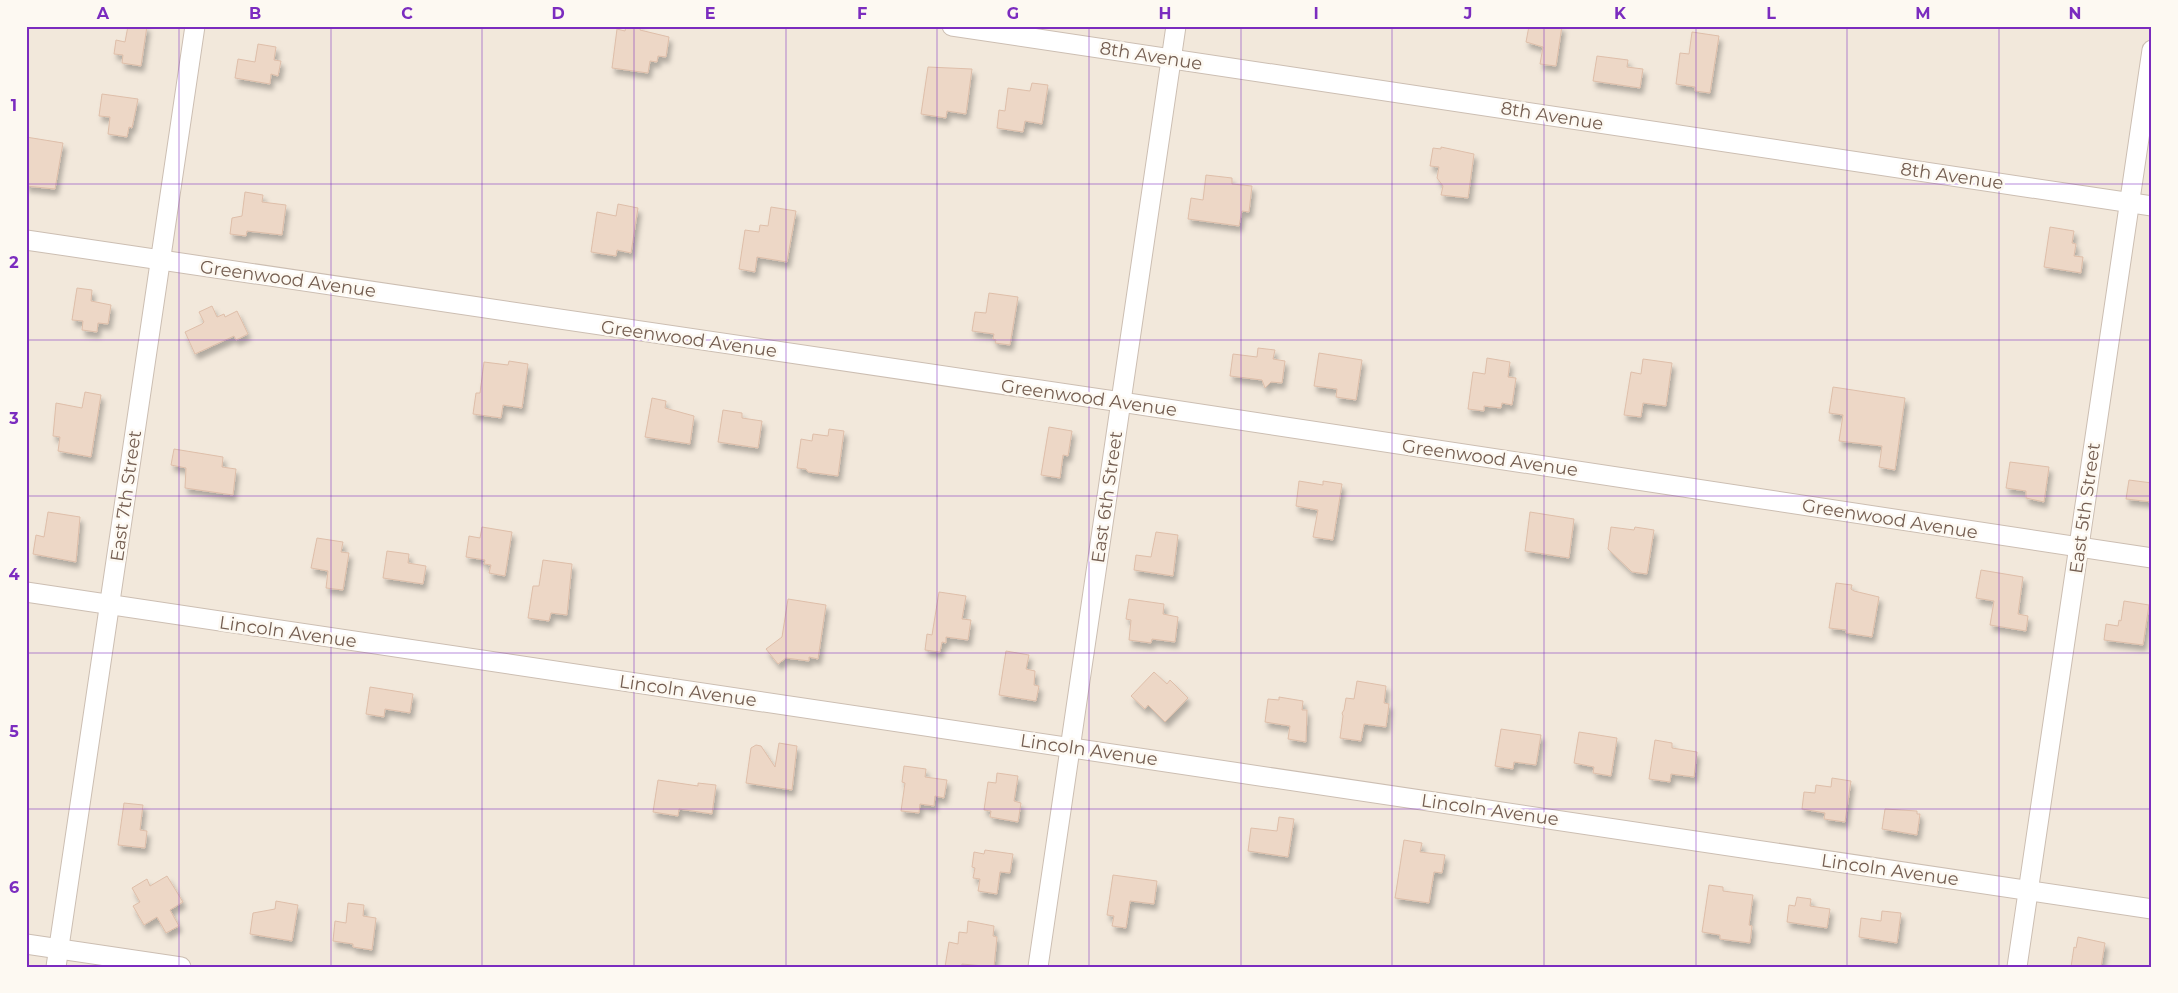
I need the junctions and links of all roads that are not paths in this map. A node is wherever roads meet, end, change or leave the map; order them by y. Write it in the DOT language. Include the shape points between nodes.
graph roads {
  1 [pos="195,26"];
  2 [pos="952,26"];
  3 [pos="1176,26"];
  4 [pos="2152,50"];
  5 [pos="1171,59"];
  6 [pos="2130,203"];
  7 [pos="2152,206"];
  8 [pos="26,240"];
  9 [pos="160,260"];
  10 [pos="1121,402"];
  11 [pos="2079,547"];
  12 [pos="2152,558"];
  13 [pos="26,592"];
  14 [pos="110,605"];
  15 [pos="1070,747"];
  16 [pos="2028,890"];
  17 [pos="2152,909"];
  18 [pos="26,944"];
  19 [pos="58,958"];
  20 [pos="181,967"];
  21 [pos="1038,967"];
  22 [pos="2017,967"];
  1 -- 9 [label="street, East 7th Street"];
  2 -- 5 [label="street, 8th Avenue"];
  3 -- 5 [label="street, East 6th Street"];
  4 -- 6 [label="street, East 5th Street"];
  5 -- 6 [label="street, 8th Avenue"];
  5 -- 10 [label="street, East 6th Street"];
  6 -- 7 [label="street, 8th Avenue"];
  6 -- 11 [label="street, East 5th Street"];
  8 -- 9 [label="street, Greenwood Avenue"];
  9 -- 10 [label="street, Greenwood Avenue"];
  9 -- 14 [label="street, East 7th Street"];
  10 -- 11 [label="street, Greenwood Avenue"];
  10 -- 15 [label="street, East 6th Street"];
  11 -- 12 [label="street, Greenwood Avenue"];
  11 -- 16 [label="street, East 5th Street"];
  13 -- 14 [label="street, Lincoln Avenue"];
  14 -- 15 [label="street, Lincoln Avenue"];
  14 -- 19 [label="street, East 7th Street"];
  15 -- 16 [label="street, Lincoln Avenue"];
  15 -- 21 [label="street, East 6th Street"];
  16 -- 17 [label="street, Lincoln Avenue"];
  16 -- 22 [label="street, East 5th Street"];
  18 -- 19 [label="street"];
  19 -- 20 [label="street"];
}
